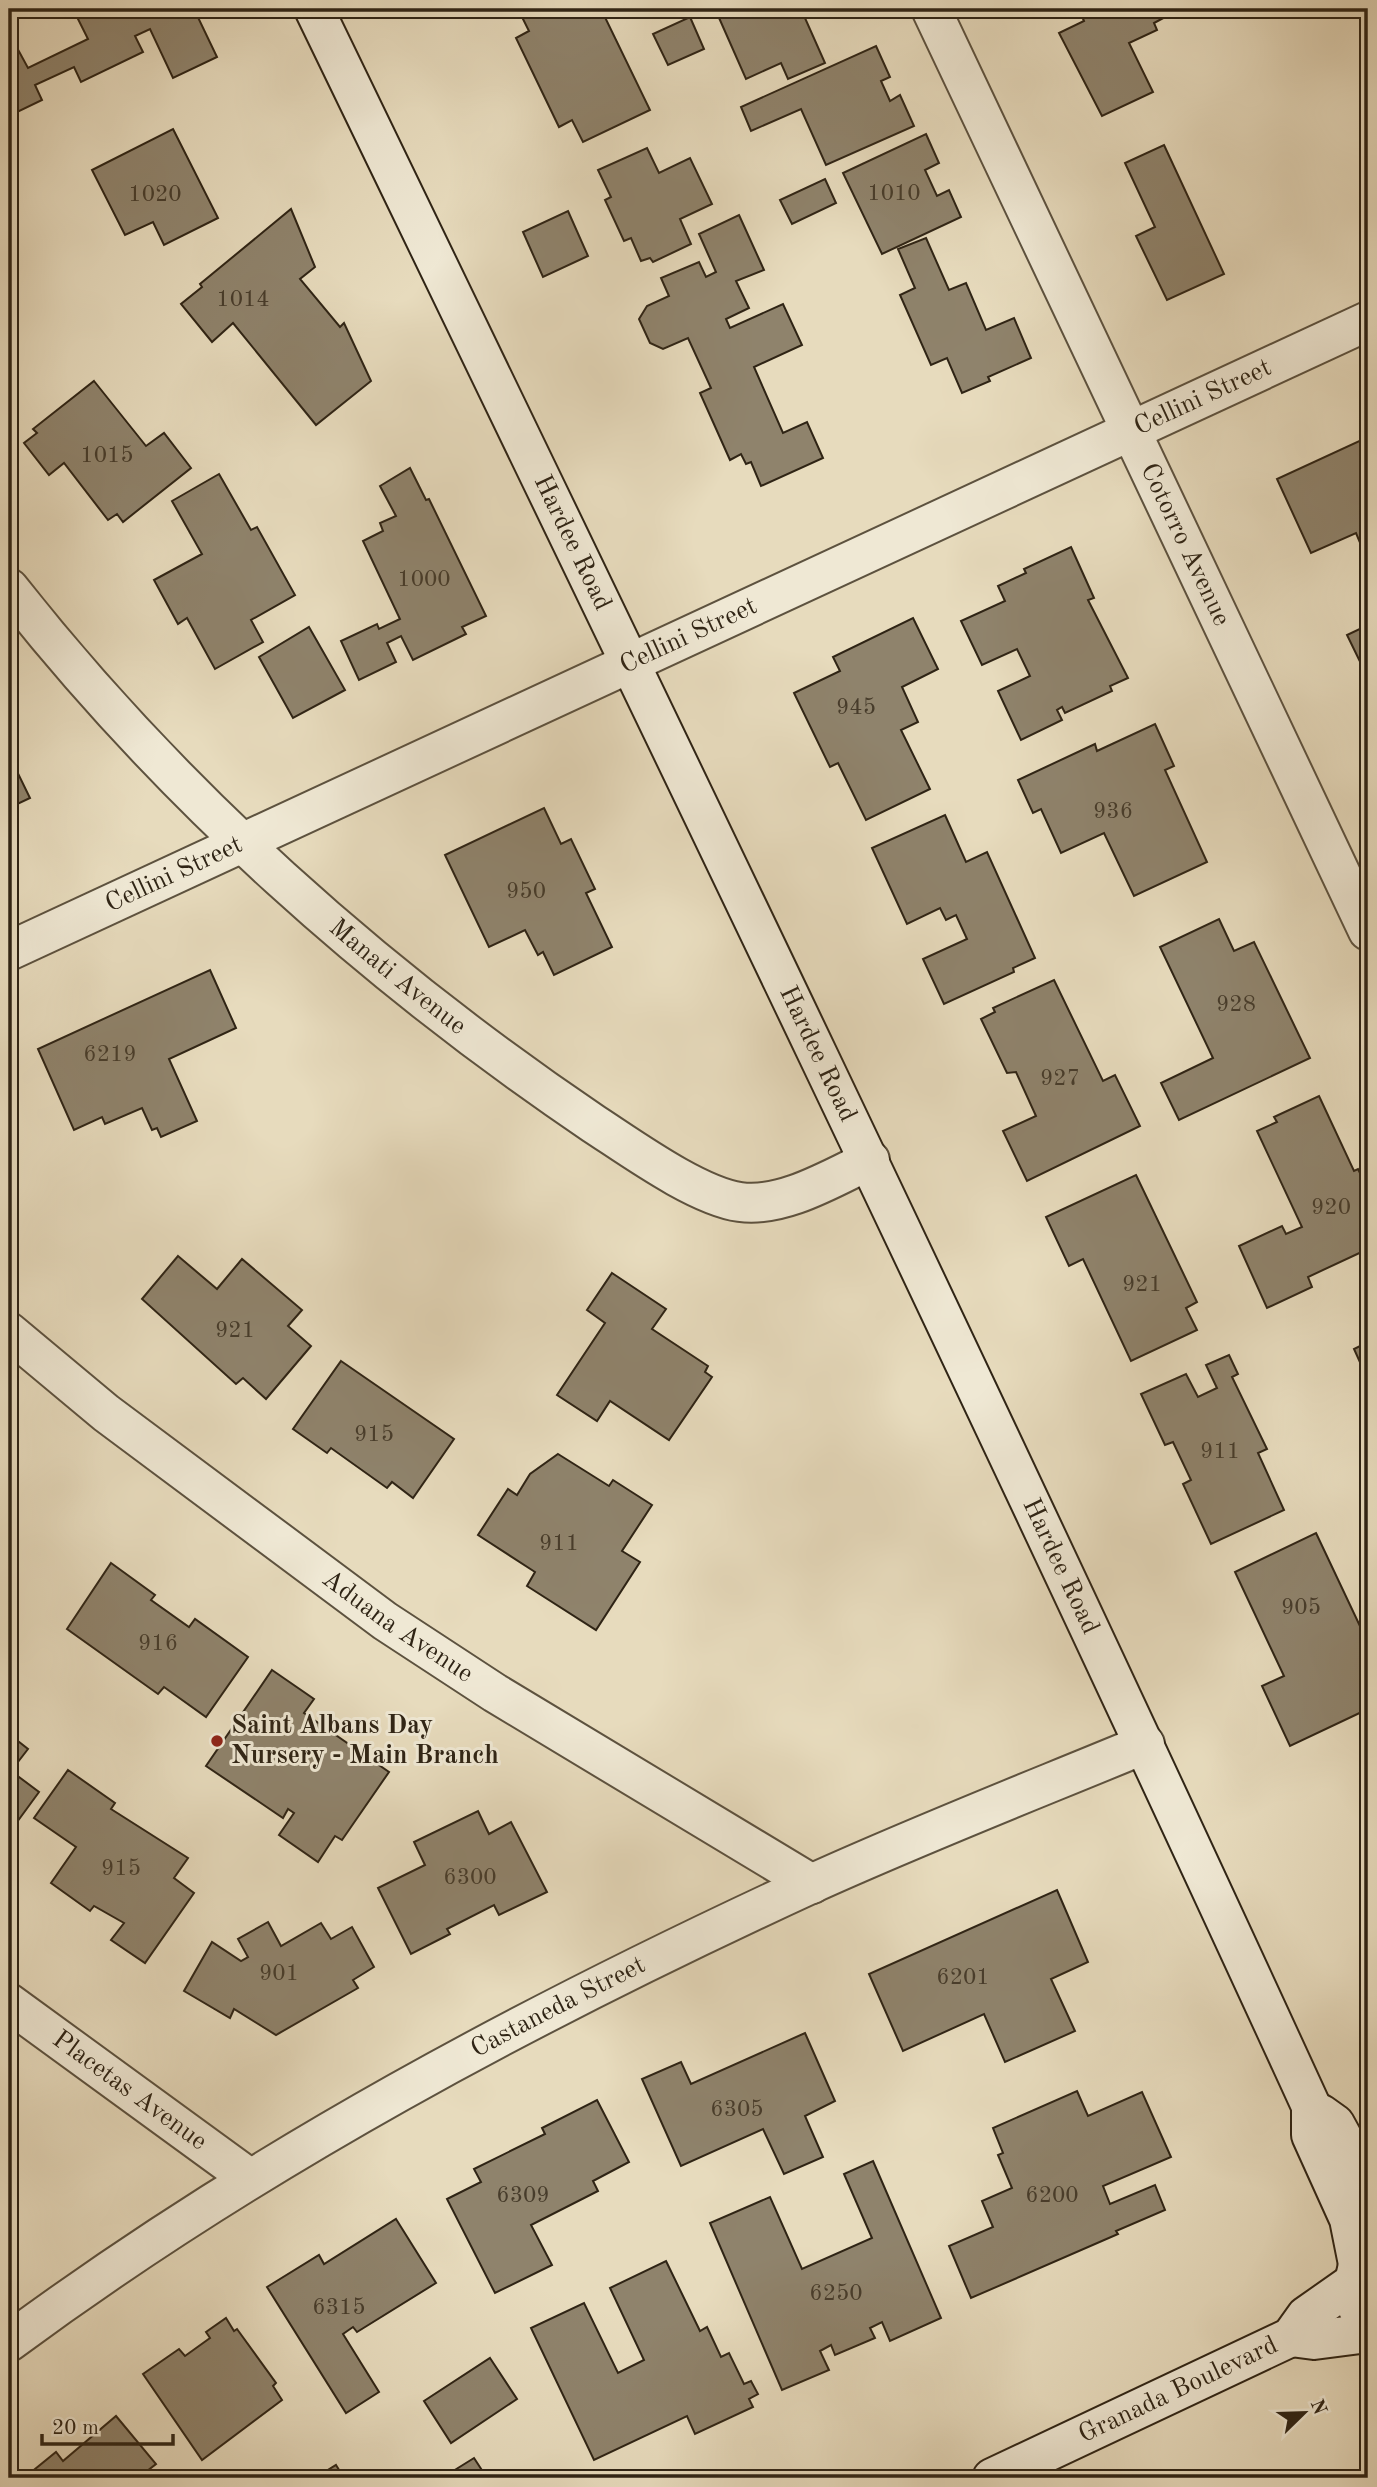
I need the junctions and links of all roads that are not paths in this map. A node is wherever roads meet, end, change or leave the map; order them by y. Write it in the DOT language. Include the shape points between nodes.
graph roads {
  1 [pos="314,9"];
  2 [pos="931,9"];
  3 [pos="1368,321"];
  4 [pos="1132,432"];
  5 [pos="9,588"];
  6 [pos="631,663"];
  7 [pos="242,843"];
  8 [pos="1368,931"];
  9 [pos="9,951"];
  10 [pos="870,1160"];
  11 [pos="9,1332"];
  12 [pos="1145,1744"];
  13 [pos="812,1884"];
  14 [pos="9,2003"];
  15 [pos="1311,2105"];
  16 [pos="249,2178"];
  17 [pos="1368,2184"];
  18 [pos="1360,2265"];
  19 [pos="1368,2326"];
  20 [pos="1368,2333"];
  21 [pos="1291,2337"];
  22 [pos="9,2342"];
  23 [pos="992,2478"];
  1 -- 6 [label="street, Hardee Road"];
  2 -- 4 [label="street, Cotorro Avenue"];
  3 -- 4 [label="street, Cellini Street"];
  4 -- 6 [label="street, Cellini Street"];
  4 -- 8 [label="street, Cotorro Avenue"];
  5 -- 7 [label="street, Manati Avenue" via="123,720"];
  6 -- 7 [label="street, Cellini Street"];
  6 -- 10 [label="street, Hardee Road"];
  7 -- 9 [label="street, Cellini Street"];
  7 -- 10 [label="street, Manati Avenue" via="445,1017 554,1097 689,1182 723,1199 760,1202 820,1183"];
  10 -- 12 [label="street, Hardee Road"];
  11 -- 13 [label="street, Aduana Avenue" via="125,1428 385,1621 495,1693"];
  12 -- 13 [label="street, Castaneda Street"];
  12 -- 15 [label="street, Hardee Road"];
  13 -- 16 [label="street, Castaneda Street" via="427,2075"];
  14 -- 16 [label="street, Placetas Avenue"];
  15 -- 17 [label="street, Hardee Road" via="1335,2124"];
  15 -- 18 [label="street, Hardee Road" via="1311,2135 1349,2219"];
  16 -- 22 [label="street, Castaneda Street"];
  18 -- 19 [label="street, Hardee Road" via="1354,2302"];
  18 -- 21 [label="street, Granada Boulevard" via="1306,2316"];
  20 -- 21 [label="street, Granada Boulevard" via="1314,2340"];
  21 -- 23 [label="street, Granada Boulevard"];
}
